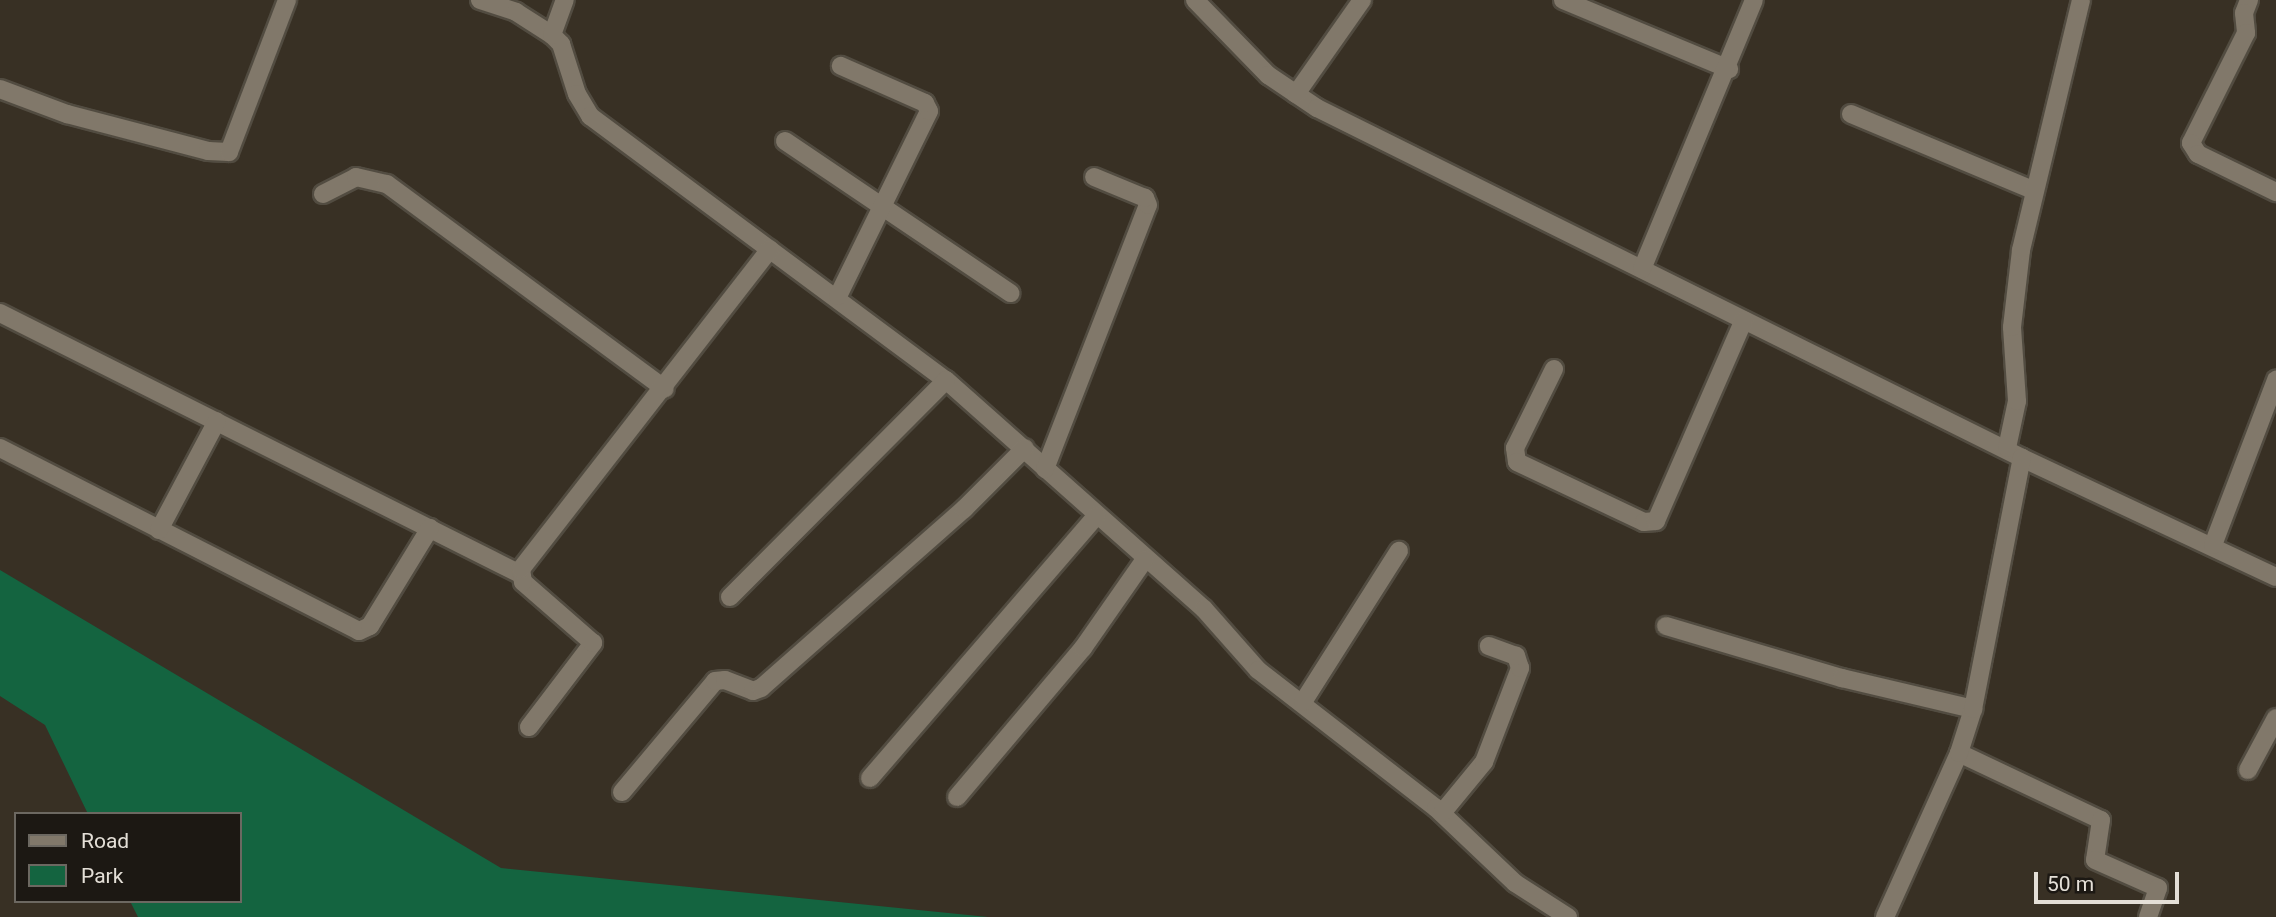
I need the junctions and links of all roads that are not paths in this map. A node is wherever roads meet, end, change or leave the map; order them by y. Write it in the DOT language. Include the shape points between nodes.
graph roads {
  1 [pos="287,0"];
  2 [pos="480,0"];
  3 [pos="565,0"];
  4 [pos="1195,0"];
  5 [pos="1362,0"];
  6 [pos="1563,0"];
  7 [pos="1754,0"];
  8 [pos="2081,0"];
  9 [pos="2249,0"];
  10 [pos="552,35"];
  11 [pos="841,66"];
  12 [pos="1729,69"];
  13 [pos="0,89"];
  14 [pos="1296,94"];
  15 [pos="1851,114"];
  16 [pos="785,141"];
  17 [pos="1094,177"];
  18 [pos="2034,190"];
  19 [pos="2276,192"];
  20 [pos="323,194"];
  21 [pos="883,208"];
  22 [pos="770,249"];
  23 [pos="1642,269"];
  24 [pos="1010,293"];
  25 [pos="838,296"];
  26 [pos="0,313"];
  27 [pos="1744,320"];
  28 [pos="1554,369"];
  29 [pos="946,380"];
  30 [pos="2276,380"];
  31 [pos="665,389"];
  32 [pos="217,421"];
  33 [pos="0,448"];
  34 [pos="1024,448"];
  35 [pos="2015,453"];
  36 [pos="1045,469"];
  37 [pos="1096,516"];
  38 [pos="430,528"];
  39 [pos="159,530"];
  40 [pos="2213,545"];
  41 [pos="1399,551"];
  42 [pos="1145,559"];
  43 [pos="520,574"];
  44 [pos="2276,577"];
  45 [pos="730,597"];
  46 [pos="1666,626"];
  47 [pos="1489,646"];
  48 [pos="1303,702"];
  49 [pos="1973,709"];
  50 [pos="2276,718"];
  51 [pos="529,727"];
  52 [pos="1959,753"];
  53 [pos="2248,770"];
  54 [pos="870,778"];
  55 [pos="622,792"];
  56 [pos="957,797"];
  57 [pos="1442,813"];
  58 [pos="1568,917"];
  59 [pos="1885,917"];
  60 [pos="2148,917"];
  1 -- 13 [label="street" via="229,152 208,151 67,114"];
  2 -- 10 [label="street" via="516,12"];
  3 -- 10 [label="street"];
  4 -- 14 [label="street" via="1268,75"];
  5 -- 14 [label="street"];
  6 -- 12 [label="street"];
  7 -- 12 [label="street"];
  8 -- 18 [label="street"];
  9 -- 19 [label="street" via="2244,13 2246,33 2191,143 2198,153"];
  10 -- 22 [label="street" via="561,44 577,94 590,116"];
  11 -- 21 [label="street" via="928,106 928,117"];
  12 -- 23 [label="street"];
  14 -- 23 [label="street"];
  15 -- 18 [label="street"];
  16 -- 21 [label="street"];
  17 -- 36 [label="street" via="1145,198 1148,205"];
  18 -- 35 [label="street" via="2012,327"];
  20 -- 31 [label="street" via="356,177 387,184"];
  21 -- 24 [label="street"];
  21 -- 25 [label="street"];
  22 -- 25 [label="street"];
  22 -- 31 [label="street"];
  23 -- 27 [label="street"];
  25 -- 29 [label="street"];
  26 -- 32 [label="street"];
  27 -- 28 [label="street" via="1656,522 1644,522 1517,462 1515,448"];
  27 -- 35 [label="street"];
  29 -- 34 [label="street"];
  29 -- 45 [label="street"];
  30 -- 40 [label="street"];
  31 -- 43 [label="street"];
  32 -- 38 [label="street"];
  32 -- 39 [label="street"];
  33 -- 39 [label="street"];
  34 -- 36 [label="street"];
  34 -- 55 [label="street" via="964,509 757,691 715,681"];
  35 -- 40 [label="street"];
  35 -- 49 [label="street"];
  36 -- 37 [label="street"];
  37 -- 42 [label="street"];
  37 -- 54 [label="street"];
  38 -- 39 [label="street" via="370,626 359,631"];
  38 -- 43 [label="street"];
  40 -- 44 [label="street"];
  41 -- 48 [label="street"];
  42 -- 48 [label="street" via="1204,609 1258,670"];
  42 -- 56 [label="street" via="1083,648"];
  43 -- 51 [label="street" via="593,643"];
  46 -- 49 [label="street" via="1842,678"];
  47 -- 57 [label="street" via="1516,656 1520,668 1484,762"];
  48 -- 57 [label="street" via="1365,757"];
  49 -- 52 [label="street"];
  50 -- 53 [label="street"];
  52 -- 59 [label="street"];
  52 -- 60 [label="street" via="2101,820 2095,860 2158,888"];
  57 -- 58 [label="street" via="1515,883"];
}
